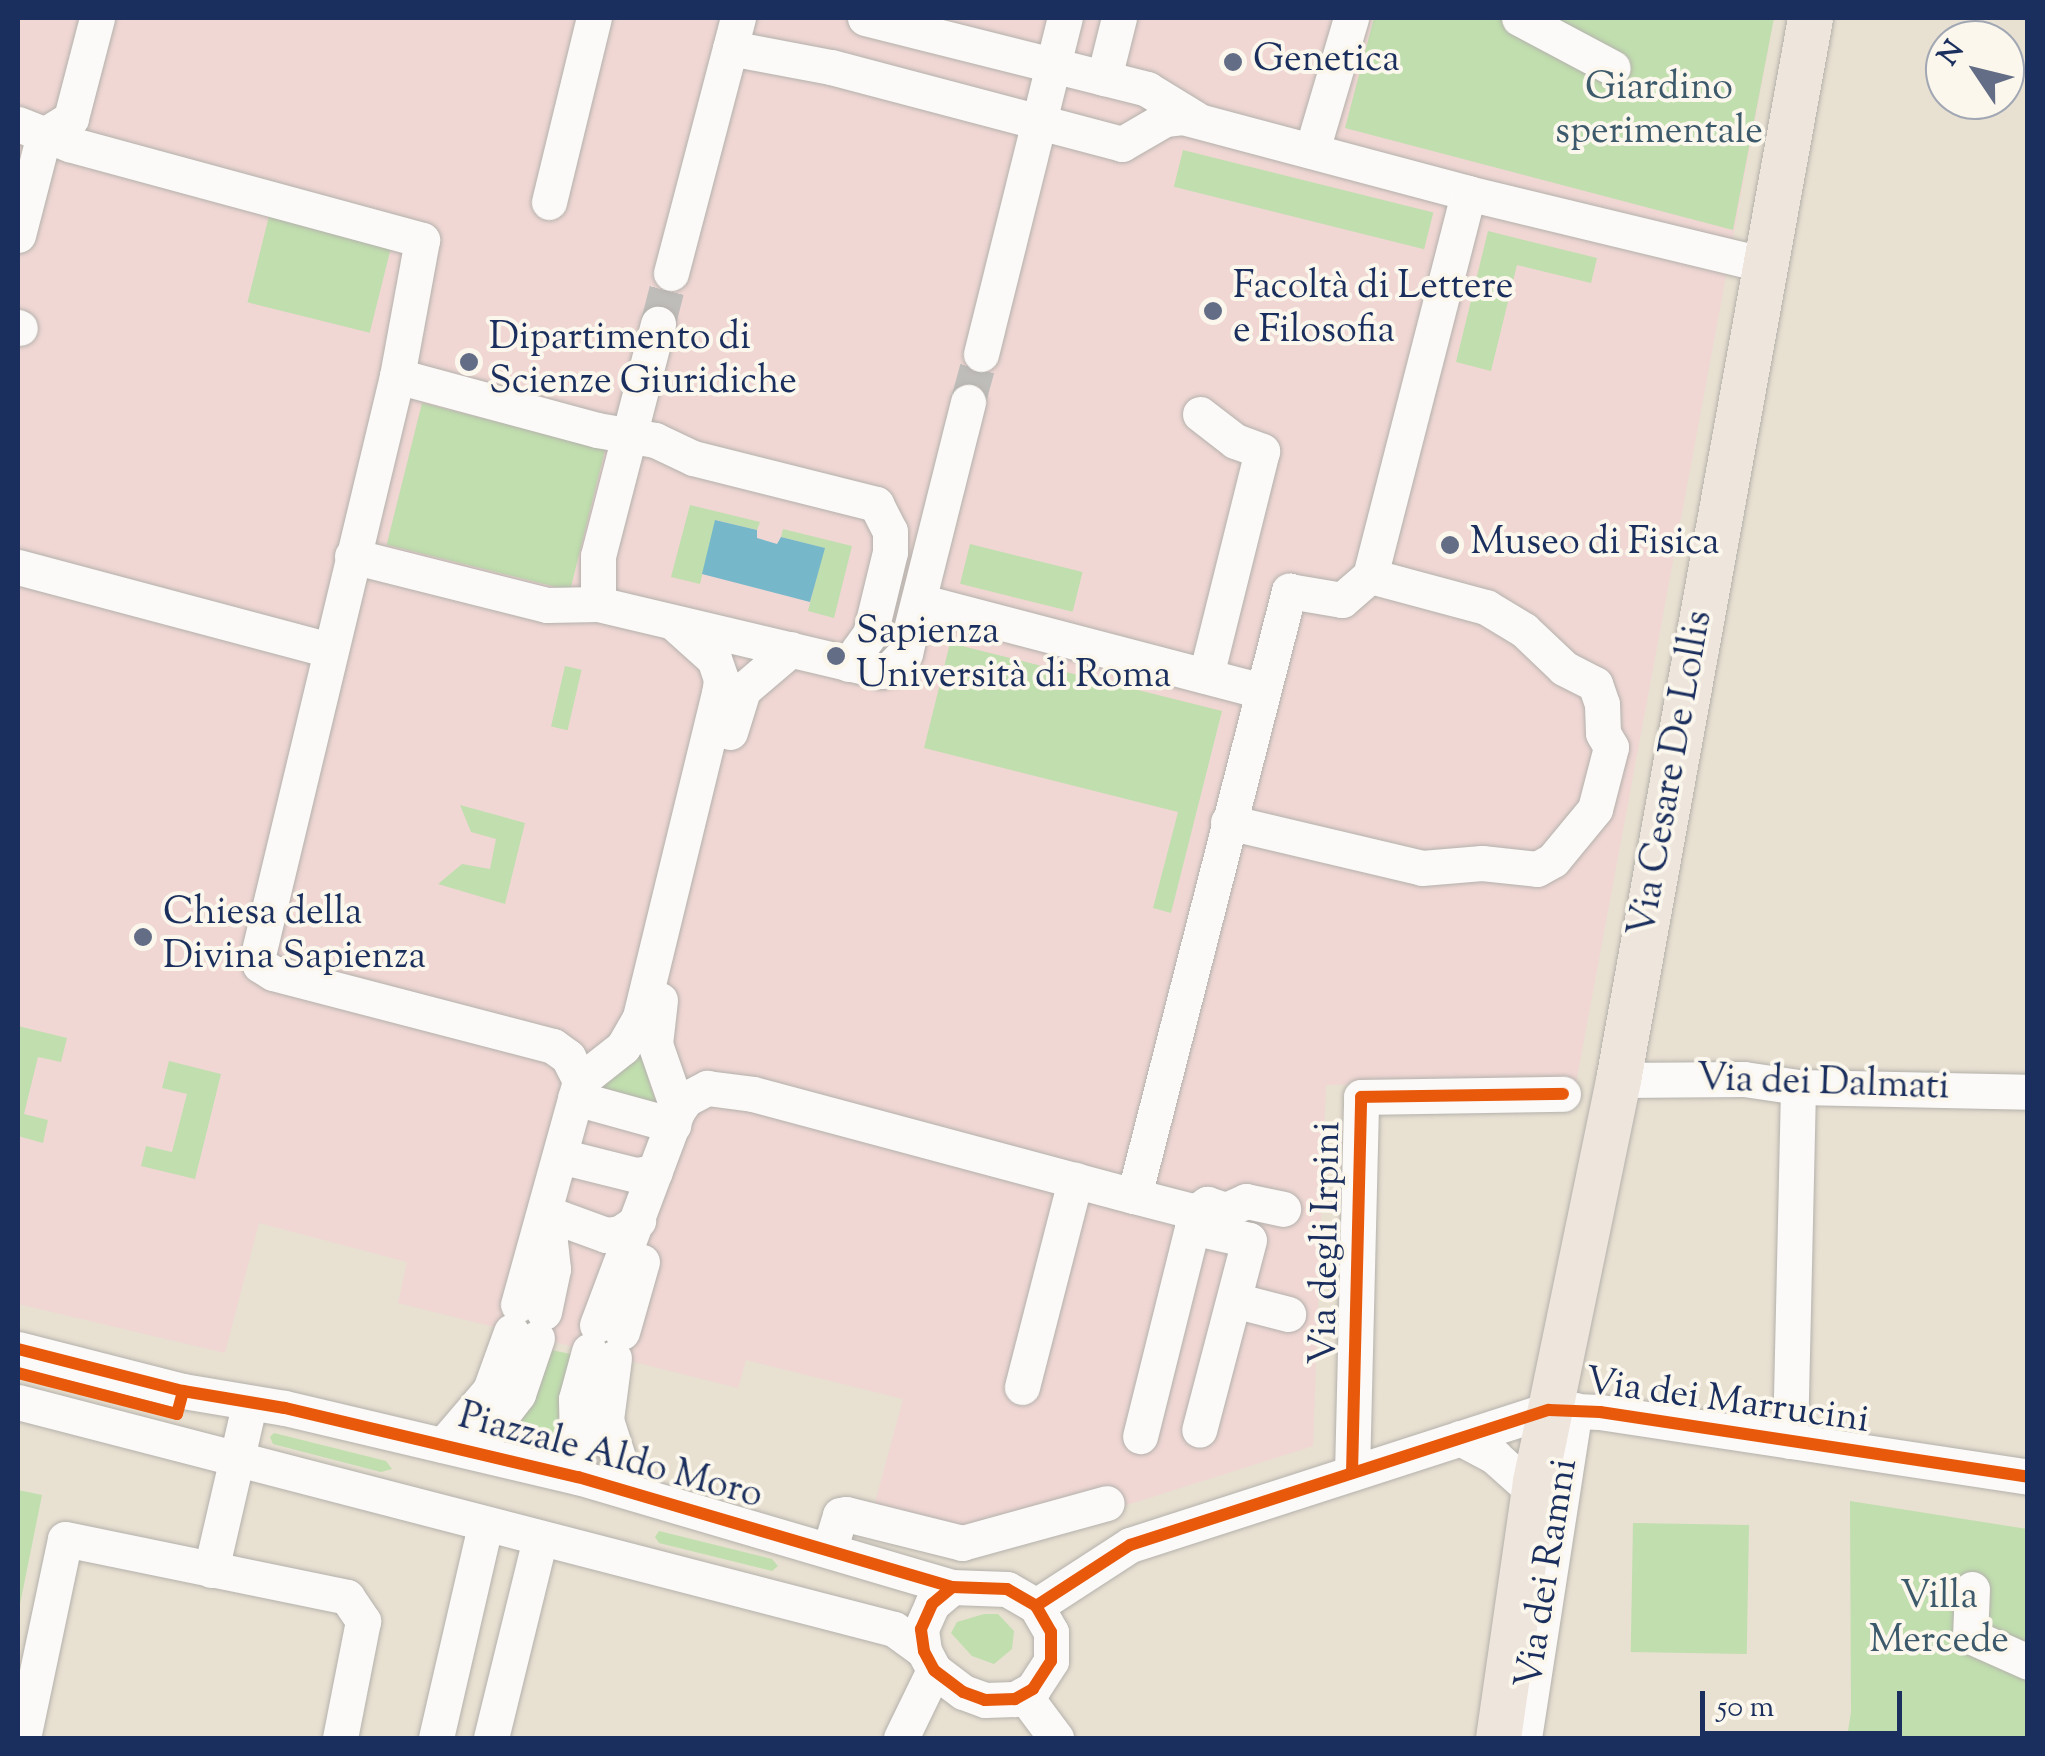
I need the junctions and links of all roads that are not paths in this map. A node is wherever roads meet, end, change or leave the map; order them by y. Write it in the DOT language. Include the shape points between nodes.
graph roads {
  1 [pos="98,18"];
  2 [pos="594,18"];
  3 [pos="865,18"];
  4 [pos="1065,18"];
  5 [pos="1120,18"];
  6 [pos="1352,18"];
  7 [pos="1519,18"];
  8 [pos="1810,18"];
  9 [pos="734,33"];
  10 [pos="1054,66"];
  11 [pos="1612,68"];
  12 [pos="1104,78"];
  13 [pos="1196,120"];
  14 [pos="1040,123"];
  15 [pos="33,128"];
  16 [pos="1312,150"];
  17 [pos="1468,192"];
  18 [pos="549,202"];
  19 [pos="18,235"];
  20 [pos="1765,264"];
  21 [pos="670,273"];
  22 [pos="658,324"];
  23 [pos="981,354"];
  24 [pos="398,376"];
  25 [pos="968,402"];
  26 [pos="1200,414"];
  27 [pos="630,434"];
  28 [pos="352,556"];
  29 [pos="18,567"];
  30 [pos="1232,576"];
  31 [pos="1370,576"];
  32 [pos="1288,590"];
  33 [pos="919,601"];
  34 [pos="598,604"];
  35 [pos="675,624"];
  36 [pos="791,649"];
  37 [pos="330,650"];
  38 [pos="848,664"];
  39 [pos="1206,676"];
  40 [pos="1261,691"];
  41 [pos="1228,822"];
  42 [pos="1618,1080"];
  43 [pos="1798,1087"];
  44 [pos="578,1090"];
  45 [pos="2028,1092"];
  46 [pos="1563,1094"];
  47 [pos="675,1118"];
  48 [pos="560,1156"];
  49 [pos="657,1168"];
  50 [pos="1075,1180"];
  51 [pos="1134,1196"];
  52 [pos="1283,1210"];
  53 [pos="546,1213"];
  54 [pos="1194,1219"];
  55 [pos="638,1221"];
  56 [pos="1234,1300"];
  57 [pos="1288,1314"];
  58 [pos="606,1341"];
  59 [pos="18,1348"];
  60 [pos="1022,1387"];
  61 [pos="18,1402"];
  62 [pos="248,1405"];
  63 [pos="1562,1410"];
  64 [pos="1198,1430"];
  65 [pos="1140,1436"];
  66 [pos="1460,1438"];
  67 [pos="1790,1442"];
  68 [pos="459,1448"];
  69 [pos="235,1457"];
  70 [pos="1352,1473"];
  71 [pos="578,1476"];
  72 [pos="2028,1477"];
  73 [pos="629,1490"];
  74 [pos="1533,1490"];
  75 [pos="1107,1503"];
  76 [pos="485,1525"];
  77 [pos="540,1538"];
  78 [pos="793,1538"];
  79 [pos="830,1548"];
  80 [pos="212,1570"];
  81 [pos="952,1588"];
  82 [pos="1972,1589"];
  83 [pos="780,1598"];
  84 [pos="1036,1606"];
  85 [pos="929,1660"];
  86 [pos="2028,1662"];
  87 [pos="1024,1695"];
  88 [pos="24,1738"];
  89 [pos="340,1738"];
  90 [pos="436,1738"];
  91 [pos="491,1738"];
  92 [pos="901,1738"];
  93 [pos="1056,1738"];
  94 [pos="1498,1738"];
  95 [pos="1524,1738"];
  1 -- 15 [label="street" via="71,118"];
  2 -- 18 [label="street"];
  3 -- 10 [label="street"];
  4 -- 10 [label="street"];
  5 -- 12 [label="street"];
  6 -- 16 [label="street"];
  7 -- 11 [label="street"];
  8 -- 20 [label="main road, Via Cesare De Lollis"];
  9 -- 14 [label="street"];
  9 -- 21 [label="street"];
  10 -- 12 [label="street"];
  10 -- 14 [label="street"];
  12 -- 13 [label="street" via="1148,88"];
  13 -- 14 [label="street" via="1165,119 1122,144"];
  13 -- 16 [label="street"];
  14 -- 23 [label="street"];
  15 -- 19 [label="street" via="40,146"];
  15 -- 24 [label="street" via="69,144 418,236 424,246"];
  16 -- 17 [label="street"];
  17 -- 20 [label="street"];
  17 -- 31 [label="street"];
  20 -- 42 [label="main road, Via Cesare De Lollis"];
  22 -- 27 [label="street"];
  24 -- 27 [label="street"];
  24 -- 28 [label="street"];
  25 -- 33 [label="street"];
  26 -- 30 [label="street" via="1235,441 1262,451"];
  27 -- 34 [label="street" via="598,556"];
  27 -- 38 [label="street" via="693,458 876,504 890,531 890,552 870,634"];
  28 -- 34 [label="street" via="547,604"];
  28 -- 37 [label="street"];
  29 -- 37 [label="street"];
  30 -- 32 [label="street"];
  30 -- 39 [label="street"];
  31 -- 32 [label="street" via="1342,600"];
  31 -- 41 [label="street" via="1486,607 1594,684 1610,747 1595,809 1553,860 1536,869 1482,863 1422,868"];
  32 -- 40 [label="street"];
  33 -- 38 [label="street" via="899,661 881,671"];
  33 -- 39 [label="street"];
  34 -- 35 [label="street"];
  35 -- 36 [label="street"];
  35 -- 44 [label="street" via="714,658 719,694 640,1017 624,1047"];
  36 -- 38 [label="street"];
  36 -- 47 [label="street" via="752,680 738,702 657,1012 657,1056"];
  37 -- 44 [label="street" via="263,925 260,965 553,1046 568,1057"];
  39 -- 40 [label="street"];
  40 -- 41 [label="street"];
  41 -- 51 [label="street"];
  42 -- 43 [label="street, Via dei Dalmati" via="1744,1079"];
  42 -- 63 [label="main road, Via Cesare De Lollis"];
  43 -- 45 [label="street, Via dei Dalmati"];
  43 -- 67 [label="street"];
  44 -- 47 [label="street"];
  44 -- 48 [label="street"];
  46 -- 70 [label="street, Via degli Irpini" via="1361,1097"];
  47 -- 49 [label="street"];
  47 -- 50 [label="street" via="686,1099 706,1088 752,1094"];
  48 -- 49 [label="street" via="636,1175"];
  48 -- 53 [label="street"];
  49 -- 55 [label="street"];
  49 -- 58 [label="street" via="648,1232"];
  50 -- 51 [label="street"];
  50 -- 60 [label="street"];
  51 -- 54 [label="street"];
  52 -- 54 [label="street" via="1246,1201 1226,1210 1207,1204"];
  53 -- 55 [label="street" via="606,1235"];
  53 -- 68 [label="street" via="553,1269 528,1322 518,1394"];
  54 -- 56 [label="street" via="1249,1240"];
  54 -- 65 [label="street"];
  55 -- 58 [label="street"];
  56 -- 57 [label="street"];
  56 -- 64 [label="street"];
  58 -- 71 [label="street" via="576,1399"];
  58 -- 73 [label="street" via="606,1420"];
  59 -- 62 [label="street, Piazzale Aldo Moro"];
  61 -- 69 [label="street"];
  62 -- 68 [label="street, Piazzale Aldo Moro"];
  62 -- 69 [label="street"];
  63 -- 66 [label="street, Via dei Marrucini"];
  63 -- 67 [label="street, Via dei Marrucini"];
  63 -- 74 [label="main road, Via dei Ramni"];
  63 -- 95 [label="street, Via dei Ramni"];
  66 -- 70 [label="street, Via dei Marrucini"];
  66 -- 74 [label="street"];
  67 -- 72 [label="street, Via dei Marrucini"];
  68 -- 71 [label="street, Piazzale Aldo Moro"];
  69 -- 76 [label="street"];
  69 -- 80 [label="street"];
  70 -- 84 [label="street, Via dei Marrucini" via="1130,1545"];
  71 -- 73 [label="street, Piazzale Aldo Moro"];
  73 -- 78 [label="street, Piazzale Aldo Moro"];
  74 -- 94 [label="main road, Via dei Ramni"];
  75 -- 79 [label="street" via="962,1543 846,1514"];
  76 -- 77 [label="street"];
  76 -- 90 [label="street"];
  77 -- 83 [label="street"];
  77 -- 91 [label="street"];
  78 -- 79 [label="street, Piazzale Aldo Moro"];
  78 -- 83 [label="street" via="795,1566"];
  79 -- 81 [label="street, Piazzale Aldo Moro"];
  80 -- 88 [label="street" via="65,1539"];
  80 -- 89 [label="street" via="348,1597 358,1609 363,1621"];
  81 -- 84 [label="street, Piazzale Aldo Moro" via="1007,1589"];
  81 -- 85 [label="street" via="927,1611 921,1629"];
  82 -- 86 [label="street" via="1970,1636"];
  83 -- 85 [label="street" via="894,1629"];
  84 -- 87 [label="street" via="1051,1632 1052,1652 1040,1681"];
  85 -- 87 [label="street" via="974,1697 1005,1702"];
  85 -- 92 [label="street"];
  87 -- 93 [label="street"];
}
